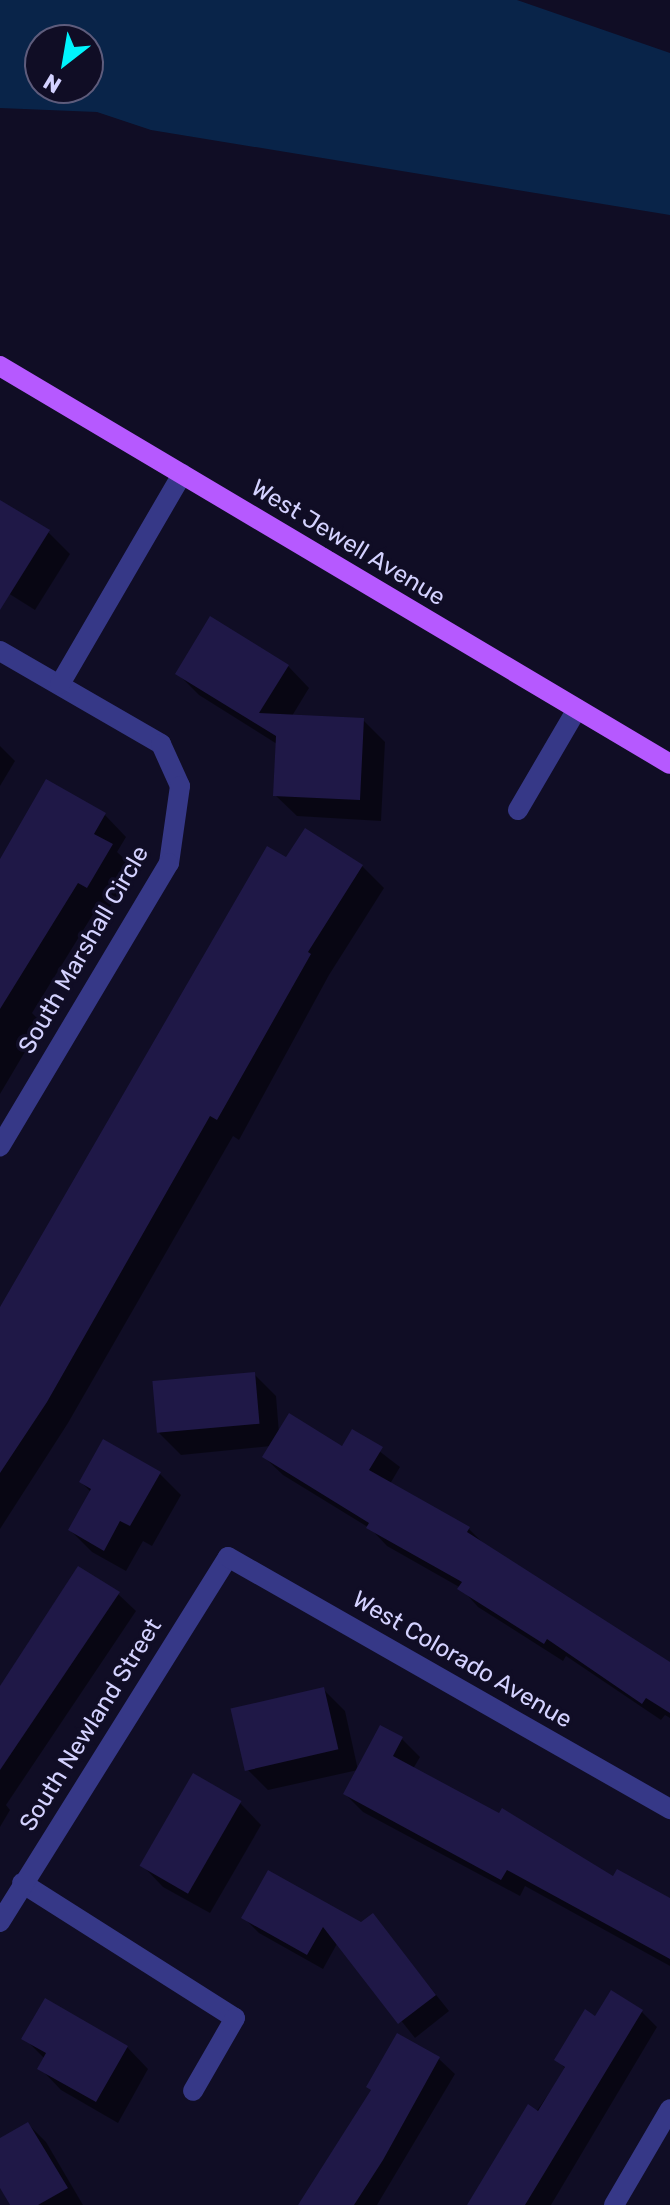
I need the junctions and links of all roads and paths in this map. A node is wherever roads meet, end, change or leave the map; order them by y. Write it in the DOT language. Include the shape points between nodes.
graph roads {
  1 [pos="0,366"];
  2 [pos="182,474"];
  3 [pos="0,651"];
  4 [pos="60,684"];
  5 [pos="577,709"];
  6 [pos="670,764"];
  7 [pos="518,810"];
  8 [pos="0,1147"];
  9 [pos="228,1557"];
  10 [pos="670,1809"];
  11 [pos="22,1883"];
  12 [pos="0,1922"];
  13 [pos="193,2091"];
  14 [pos="670,2109"];
  15 [pos="614,2205"];
  1 -- 2 [label="main road, West Jewell Avenue"];
  2 -- 4 [label="street"];
  2 -- 5 [label="main road, West Jewell Avenue"];
  3 -- 4 [label="street, South Marshall Circle"];
  4 -- 8 [label="street, South Marshall Circle" via="161,744 180,786 169,863"];
  5 -- 6 [label="main road, West Jewell Avenue"];
  5 -- 7 [label="street"];
  9 -- 10 [label="street, West Colorado Avenue"];
  9 -- 11 [label="street, South Newland Street"];
  11 -- 12 [label="street, South Newland Street"];
  11 -- 13 [label="street" via="235,2018"];
  14 -- 15 [label="street"];
}
